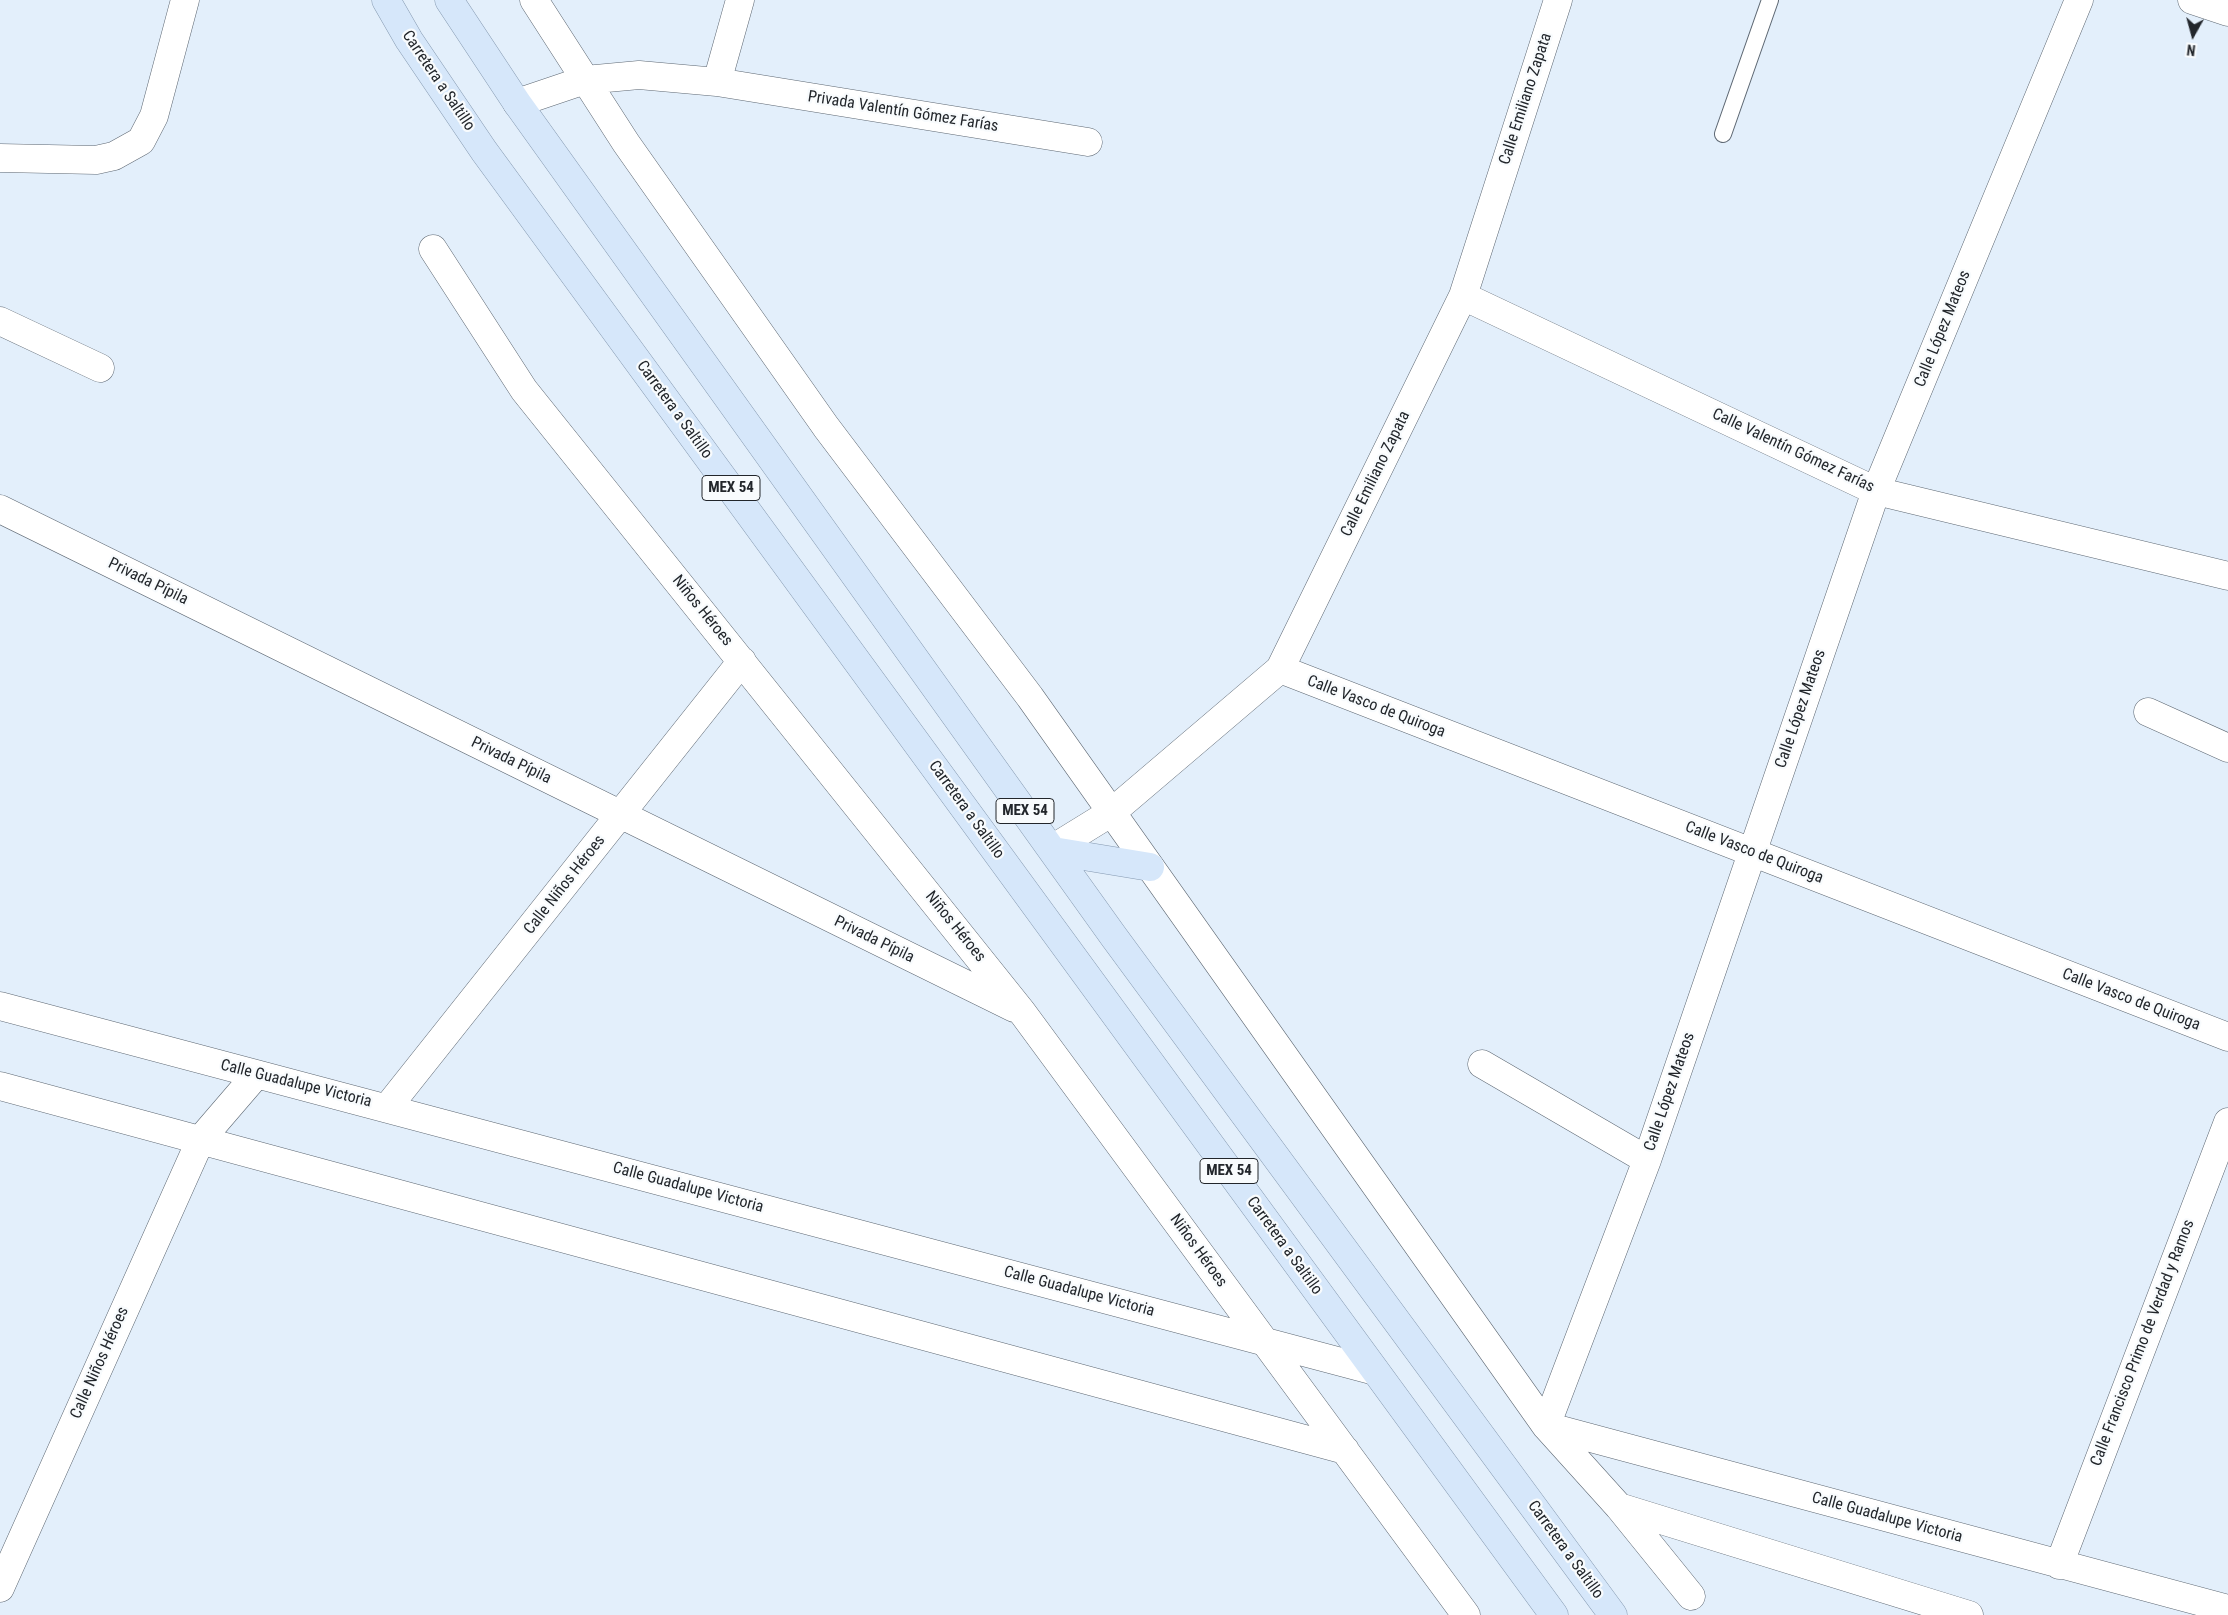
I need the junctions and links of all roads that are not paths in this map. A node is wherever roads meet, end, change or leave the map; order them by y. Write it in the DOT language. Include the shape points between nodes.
graph roads {
  1 [pos="185,0"];
  2 [pos="386,0"];
  3 [pos="449,0"];
  4 [pos="534,0"];
  5 [pos="740,0"];
  6 [pos="1558,0"];
  7 [pos="1770,0"];
  8 [pos="2079,0"];
  9 [pos="2192,0"];
  10 [pos="2228,12"];
  11 [pos="585,80"];
  12 [pos="717,82"];
  13 [pos="516,103"];
  14 [pos="1722,134"];
  15 [pos="1088,142"];
  16 [pos="0,158"];
  17 [pos="433,249"];
  18 [pos="1463,296"];
  19 [pos="0,321"];
  20 [pos="100,368"];
  21 [pos="1876,491"];
  22 [pos="0,509"];
  23 [pos="2228,576"];
  24 [pos="742,662"];
  25 [pos="1280,669"];
  26 [pos="2148,712"];
  27 [pos="2228,748"];
  28 [pos="1112,812"];
  29 [pos="620,815"];
  30 [pos="1053,850"];
  31 [pos="1752,852"];
  32 [pos="1150,868"];
  33 [pos="0,1006"];
  34 [pos="1022,1012"];
  35 [pos="2228,1037"];
  36 [pos="1482,1064"];
  37 [pos="256,1075"];
  38 [pos="0,1086"];
  39 [pos="387,1108"];
  40 [pos="2228,1122"];
  41 [pos="201,1139"];
  42 [pos="1647,1160"];
  43 [pos="1264,1341"];
  44 [pos="1375,1371"];
  45 [pos="1546,1426"];
  46 [pos="1345,1450"];
  47 [pos="1619,1507"];
  48 [pos="2059,1565"];
  49 [pos="0,1588"];
  50 [pos="1692,1596"];
  51 [pos="2228,1609"];
  52 [pos="1466,1615"];
  53 [pos="1554,1615"];
  54 [pos="1613,1615"];
  55 [pos="1969,1615"];
  1 -- 16 [label="street" via="154,116 141,141 114,156 96,160"];
  2 -- 44 [label="main road, Carretera a Saltillo / MEX 54" via="484,151"];
  3 -- 13 [label="main road, Carretera a Saltillo / MEX 54"];
  4 -- 11 [label="street"];
  5 -- 12 [label="street"];
  6 -- 18 [label="street, Calle Emiliano Zapata"];
  7 -- 14 [label="lane"];
  8 -- 21 [label="street, Calle López Mateos"];
  9 -- 10 [label="street"];
  11 -- 12 [label="street, Privada Valentín Gómez Farías" via="639,75"];
  11 -- 13 [label="street, Privada Valentín Gómez Farías"];
  11 -- 28 [label="street" via="826,427 1030,697"];
  12 -- 15 [label="street, Privada Valentín Gómez Farías"];
  13 -- 30 [label="main road, Carretera a Saltillo / MEX 54"];
  17 -- 24 [label="street, Niños Héroes" via="524,390"];
  18 -- 21 [label="street, Calle Valentín Gómez Farías"];
  18 -- 25 [label="street, Calle Emiliano Zapata"];
  19 -- 20 [label="street"];
  21 -- 23 [label="street, Calle Valentín Gómez Farías"];
  21 -- 31 [label="street, Calle López Mateos"];
  22 -- 29 [label="street, Privada Pípila"];
  24 -- 29 [label="street, Calle Niños Héroes"];
  24 -- 34 [label="street, Niños Héroes"];
  25 -- 28 [label="street, Calle Emiliano Zapata"];
  25 -- 31 [label="street, Calle Vasco de Quiroga"];
  26 -- 27 [label="street"];
  28 -- 30 [label="street, Calle Emiliano Zapata"];
  28 -- 32 [label="street"];
  29 -- 34 [label="street, Privada Pípila"];
  29 -- 39 [label="street, Calle Niños Héroes"];
  30 -- 32 [label="main road"];
  30 -- 54 [label="main road, Carretera a Saltillo / MEX 54"];
  31 -- 35 [label="street, Calle Vasco de Quiroga"];
  31 -- 42 [label="street, Calle López Mateos"];
  32 -- 45 [label="street"];
  33 -- 37 [label="street, Calle Guadalupe Victoria"];
  34 -- 43 [label="street, Niños Héroes"];
  36 -- 42 [label="street"];
  37 -- 39 [label="street, Calle Guadalupe Victoria"];
  37 -- 41 [label="street, Calle Niños Héroes"];
  38 -- 41 [label="street"];
  39 -- 43 [label="street, Calle Guadalupe Victoria"];
  40 -- 48 [label="street, Calle Francisco Primo de Verdad y Ramos"];
  41 -- 46 [label="street"];
  41 -- 49 [label="street, Calle Niños Héroes"];
  42 -- 45 [label="street, Calle López Mateos"];
  43 -- 44 [label="street, Calle Guadalupe Victoria"];
  43 -- 46 [label="street, Niños Héroes"];
  44 -- 53 [label="main road, Carretera a Saltillo / MEX 54"];
  45 -- 47 [label="street"];
  45 -- 48 [label="street, Calle Guadalupe Victoria"];
  46 -- 52 [label="street, Niños Héroes"];
  47 -- 50 [label="street"];
  47 -- 55 [label="street"];
  48 -- 51 [label="street, Calle Guadalupe Victoria"];
}
